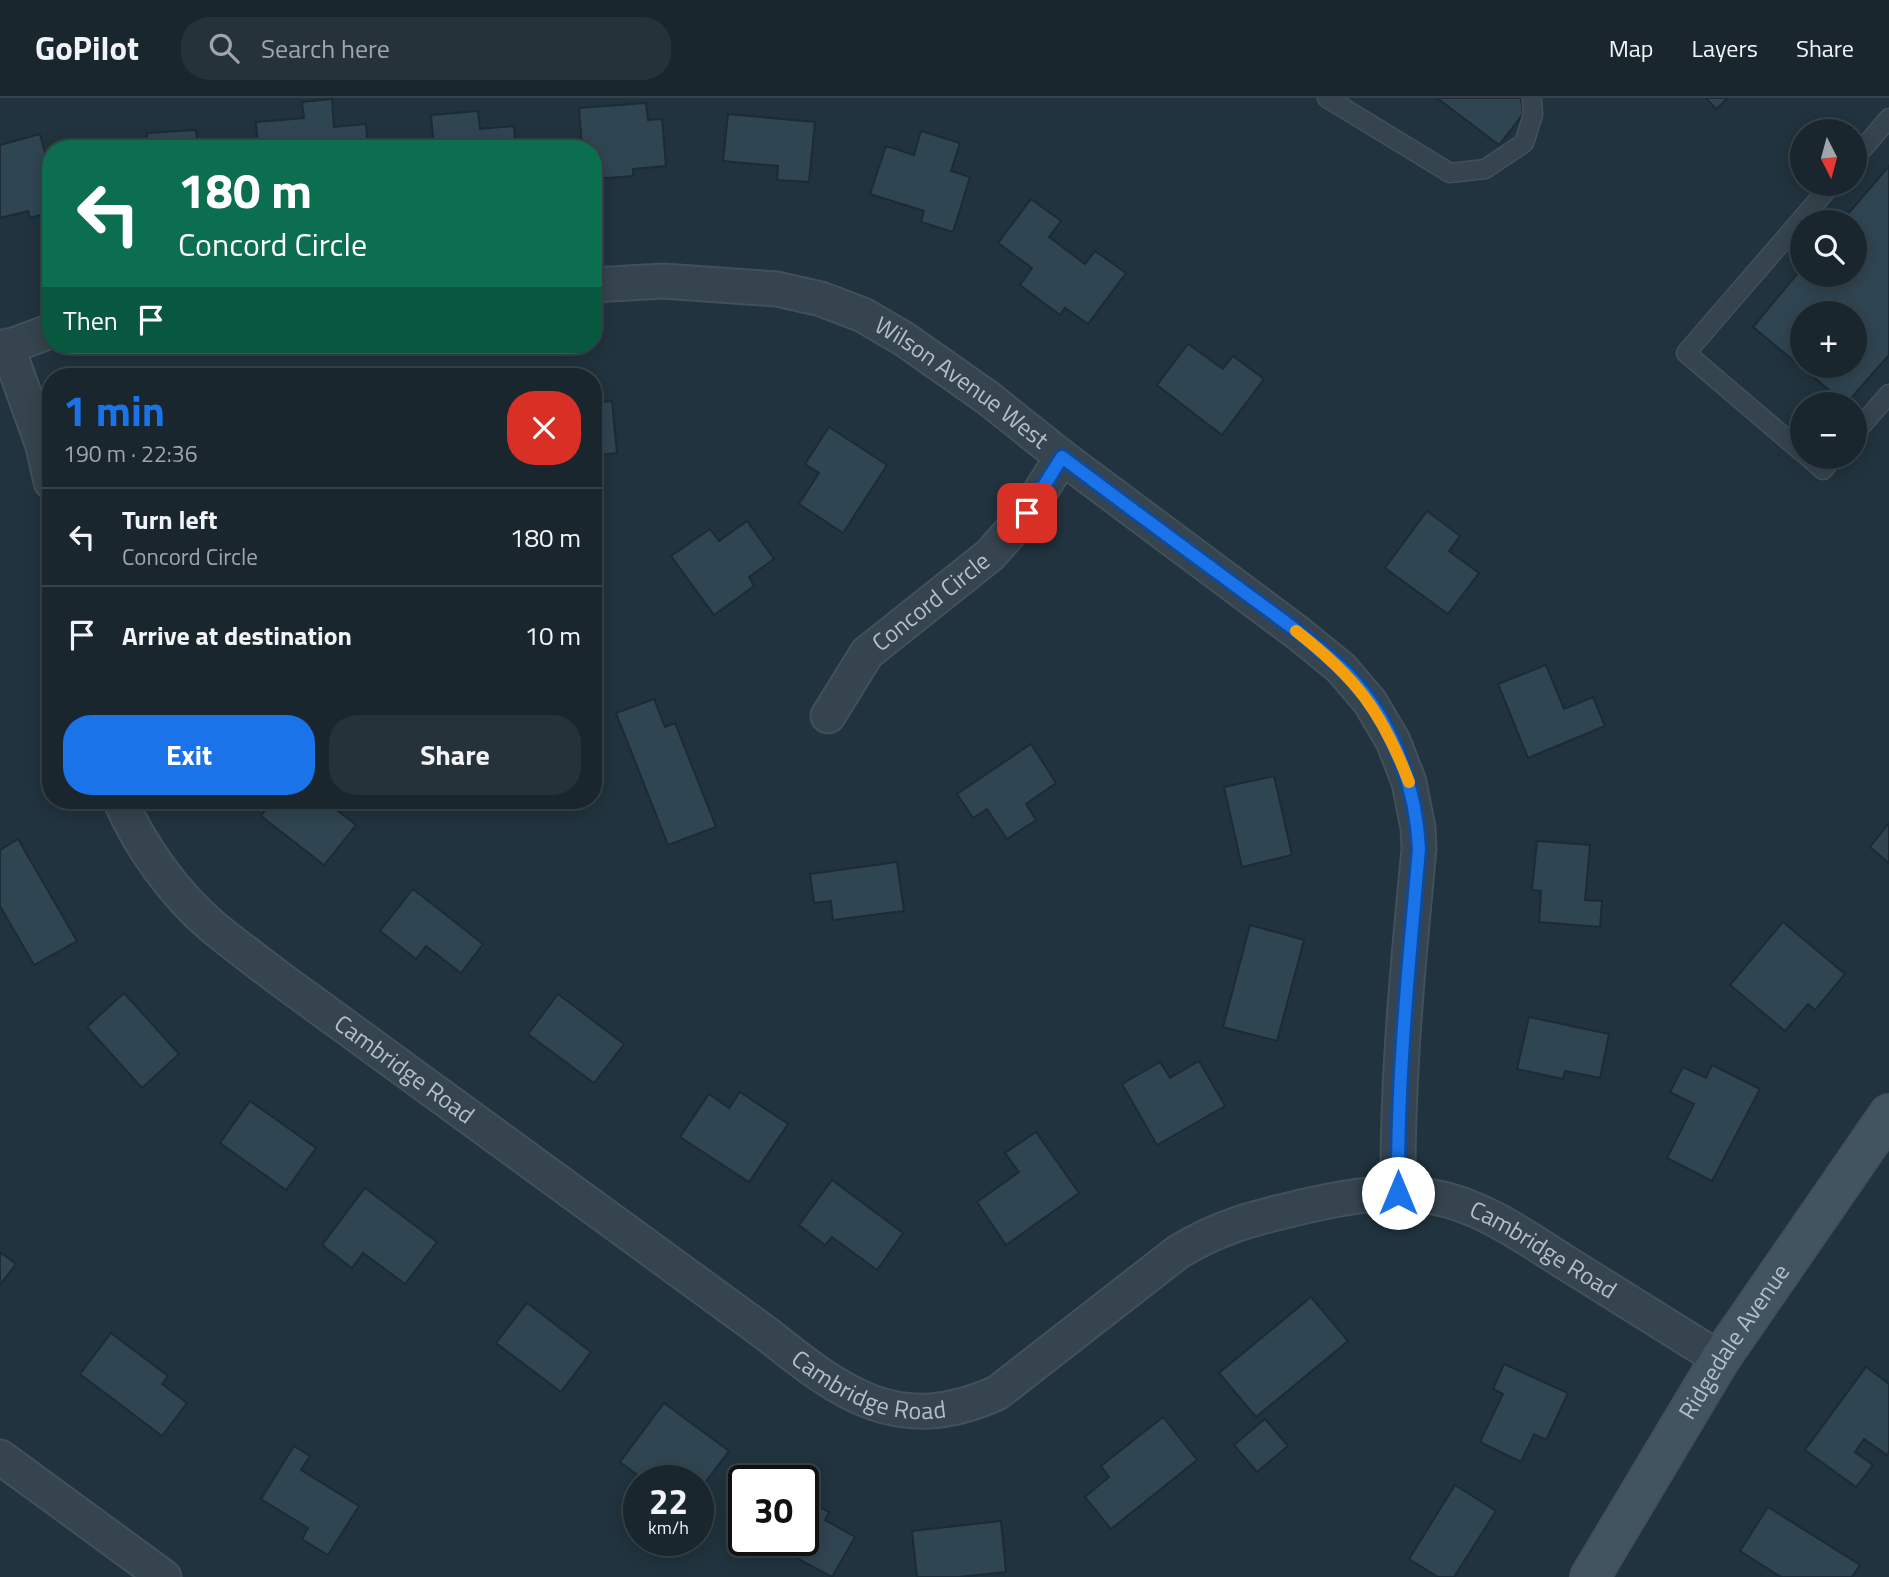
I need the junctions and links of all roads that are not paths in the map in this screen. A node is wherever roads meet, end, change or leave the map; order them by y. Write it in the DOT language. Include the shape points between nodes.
graph roads {
  1 [pos="1327,98"];
  2 [pos="1532,98"];
  3 [pos="1889,118"];
  4 [pos="1867,144"];
  5 [pos="1822,196"];
  6 [pos="602,284"];
  7 [pos="42,334"];
  8 [pos="4,348"];
  9 [pos="1889,394"];
  10 [pos="1867,419"];
  11 [pos="42,443"];
  12 [pos="1790,443"];
  13 [pos="1062,457"];
  14 [pos="828,716"];
  15 [pos="125,809"];
  16 [pos="1889,1114"];
  17 [pos="1398,1193"];
  18 [pos="1720,1359"];
  19 [pos="0,1457"];
  20 [pos="164,1577"];
  21 [pos="1590,1577"];
  1 -- 2 [label="lane" via="1450,173 1485,169 1524,143 1533,116"];
  3 -- 4 [label="lane"];
  5 -- 12 [label="lane" via="1686,353"];
  6 -- 13 [label="street, Wilson Avenue West" via="663,281 777,289 821,299 904,338"];
  7 -- 8 [label="street"];
  8 -- 11 [label="street"];
  9 -- 10 [label="lane"];
  13 -- 14 [label="street, Concord Circle" via="1027,513 990,555 866,653"];
  13 -- 17 [label="street, Wilson Avenue West" via="1341,668 1370,702 1393,741 1409,782 1419,849 1397,1120"];
  15 -- 17 [label="street, Cambridge Road" via="174,886 211,925 282,981 802,1362 888,1409 938,1411 997,1393 1178,1252 1238,1222 1369,1193"];
  16 -- 18 [label="main road, Ridgedale Avenue"];
  17 -- 18 [label="street, Cambridge Road" via="1478,1211"];
  18 -- 21 [label="main road, Ridgedale Avenue"];
  19 -- 20 [label="street"];
}
